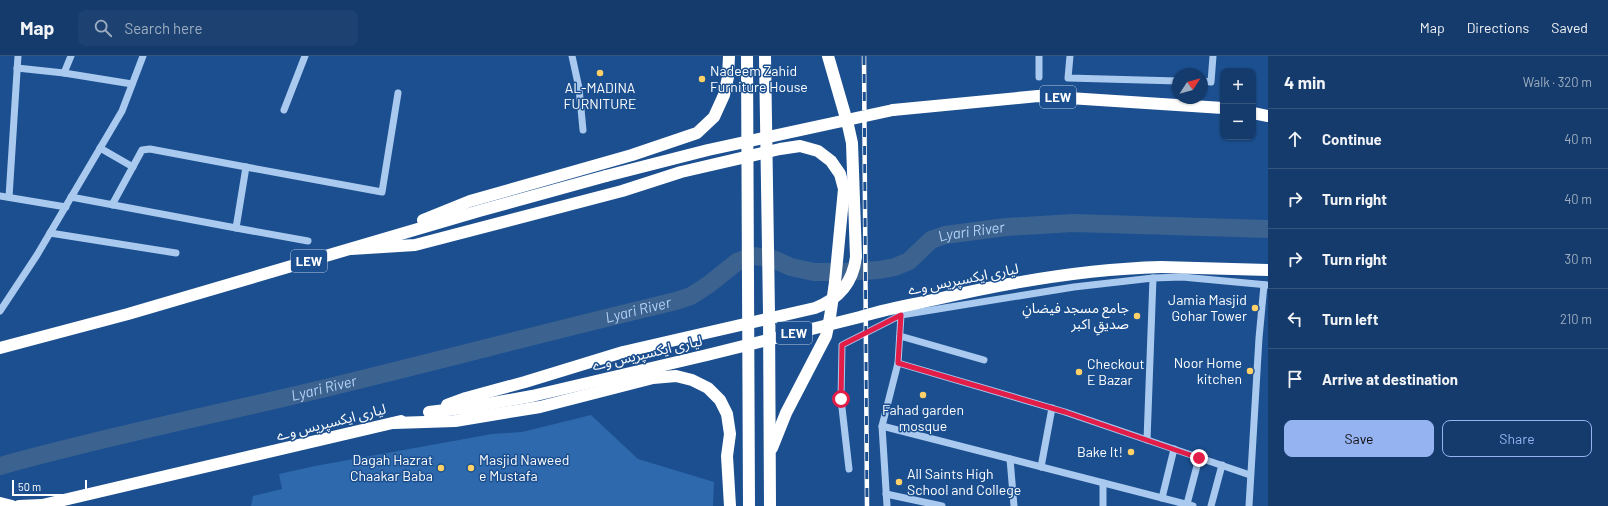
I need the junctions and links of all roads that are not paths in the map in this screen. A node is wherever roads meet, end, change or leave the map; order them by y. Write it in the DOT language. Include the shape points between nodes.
graph roads {
  1 [pos="18,56"];
  2 [pos="71,56"];
  3 [pos="143,56"];
  4 [pos="305,56"];
  5 [pos="572,56"];
  6 [pos="729,56"];
  7 [pos="747,56"];
  8 [pos="765,56"];
  9 [pos="828,56"];
  10 [pos="1039,56"];
  11 [pos="1070,56"];
  12 [pos="1213,56"];
  13 [pos="17,68"];
  14 [pos="64,73"];
  15 [pos="1038,77"];
  16 [pos="1172,81"];
  17 [pos="1208,82"];
  18 [pos="132,84"];
  19 [pos="398,93"];
  20 [pos="1220,108"];
  21 [pos="284,110"];
  22 [pos="1256,114"];
  23 [pos="1268,116"];
  24 [pos="583,130"];
  25 [pos="100,148"];
  26 [pos="133,167"];
  27 [pos="246,167"];
  28 [pos="0,196"];
  29 [pos="9,197"];
  30 [pos="71,197"];
  31 [pos="112,205"];
  32 [pos="66,206"];
  33 [pos="236,228"];
  34 [pos="50,233"];
  35 [pos="308,241"];
  36 [pos="351,249"];
  37 [pos="176,253"];
  38 [pos="1268,270"];
  39 [pos="1153,278"];
  40 [pos="1266,285"];
  41 [pos="0,311"];
  42 [pos="901,315"];
  43 [pos="900,336"];
  44 [pos="4,347"];
  45 [pos="984,360"];
  46 [pos="898,363"];
  47 [pos="1052,408"];
  48 [pos="429,412"];
  49 [pos="394,423"];
  50 [pos="882,426"];
  51 [pos="1147,440"];
  52 [pos="1174,449"];
  53 [pos="770,454"];
  54 [pos="1199,458"];
  55 [pos="1010,459"];
  56 [pos="1222,465"];
  57 [pos="1041,467"];
  58 [pos="849,469"];
  59 [pos="1250,475"];
  60 [pos="1103,483"];
  61 [pos="886,494"];
  62 [pos="1162,498"];
  63 [pos="0,503"];
  64 [pos="40,505"];
  65 [pos="1190,505"];
  66 [pos="12,506"];
  67 [pos="19,506"];
  68 [pos="730,506"];
  69 [pos="750,506"];
  70 [pos="770,506"];
  71 [pos="887,506"];
  72 [pos="942,506"];
  73 [pos="1014,506"];
  74 [pos="1103,506"];
  75 [pos="1211,506"];
  76 [pos="1249,506"];
  1 -- 13 [label="street"];
  2 -- 14 [label="street"];
  3 -- 18 [label="street"];
  4 -- 21 [label="street"];
  5 -- 24 [label="street" via="579,88"];
  6 -- 36 [label="highway, LEW" via="724,95 714,118 697,133 632,155 470,201"];
  7 -- 69 [label="highway"];
  8 -- 53 [label="highway"];
  9 -- 48 [label="highway, LEW, bridge" via="848,125 852,150 856,257 852,277 840,294 827,304 816,308 623,352 466,398"];
  10 -- 15 [label="street"];
  11 -- 16 [label="street" via="1068,78"];
  12 -- 17 [label="street" via="1212,82"];
  13 -- 14 [label="street"];
  13 -- 29 [label="street"];
  14 -- 18 [label="street"];
  18 -- 25 [label="street" via="122,111"];
  19 -- 27 [label="street" via="382,192"];
  20 -- 36 [label="highway, LEW, bridge" via="1038,96 894,110 708,150 613,174"];
  22 -- 23 [label="highway"];
  25 -- 26 [label="street"];
  25 -- 30 [label="street"];
  26 -- 27 [label="street" via="142,150 150,149"];
  26 -- 31 [label="street"];
  27 -- 33 [label="street"];
  28 -- 29 [label="street"];
  29 -- 32 [label="street"];
  30 -- 31 [label="street"];
  30 -- 32 [label="street"];
  31 -- 33 [label="street"];
  32 -- 34 [label="street"];
  33 -- 35 [label="street"];
  34 -- 37 [label="street"];
  34 -- 41 [label="street"];
  36 -- 44 [label="highway, LEW"];
  36 -- 53 [label="highway, LEW, bridge" via="415,245 622,191 704,166 780,148 800,146 818,152 830,161 840,174 844,189 830,317 826,336 786,413"];
  38 -- 48 [label="highway, لیاری ایکسپریس وے / LEW, bridge" via="1122,268 1008,284 882,310 532,396"];
  39 -- 40 [label="street" via="1182,277"];
  39 -- 42 [label="street" via="1074,287"];
  39 -- 51 [label="street"];
  40 -- 59 [label="street" via="1258,338"];
  42 -- 43 [label="street"];
  42 -- 58 [label="street" via="842,345 841,399"];
  43 -- 45 [label="street"];
  43 -- 46 [label="street"];
  46 -- 47 [label="street"];
  46 -- 50 [label="street"];
  47 -- 51 [label="street"];
  47 -- 57 [label="street"];
  48 -- 49 [label="highway, لیاری ایکسپریس وے / LEW"];
  49 -- 64 [label="highway, لیاری ایکسپریس وے / LEW"];
  49 -- 68 [label="highway, LEW" via="455,421 540,407 653,378 676,376 708,388 720,400 727,414 730,434 727,456"];
  50 -- 55 [label="street"];
  50 -- 61 [label="street"];
  51 -- 52 [label="street"];
  52 -- 54 [label="street"];
  52 -- 62 [label="street"];
  53 -- 70 [label="highway"];
  54 -- 56 [label="street"];
  54 -- 65 [label="street"];
  55 -- 57 [label="street"];
  55 -- 73 [label="street"];
  56 -- 59 [label="street"];
  56 -- 75 [label="street"];
  57 -- 60 [label="street"];
  59 -- 76 [label="street"];
  60 -- 62 [label="street"];
  60 -- 74 [label="street"];
  61 -- 71 [label="street"];
  61 -- 72 [label="street"];
  62 -- 65 [label="street"];
  63 -- 66 [label="highway"];
  64 -- 67 [label="highway, LEW"];
}
